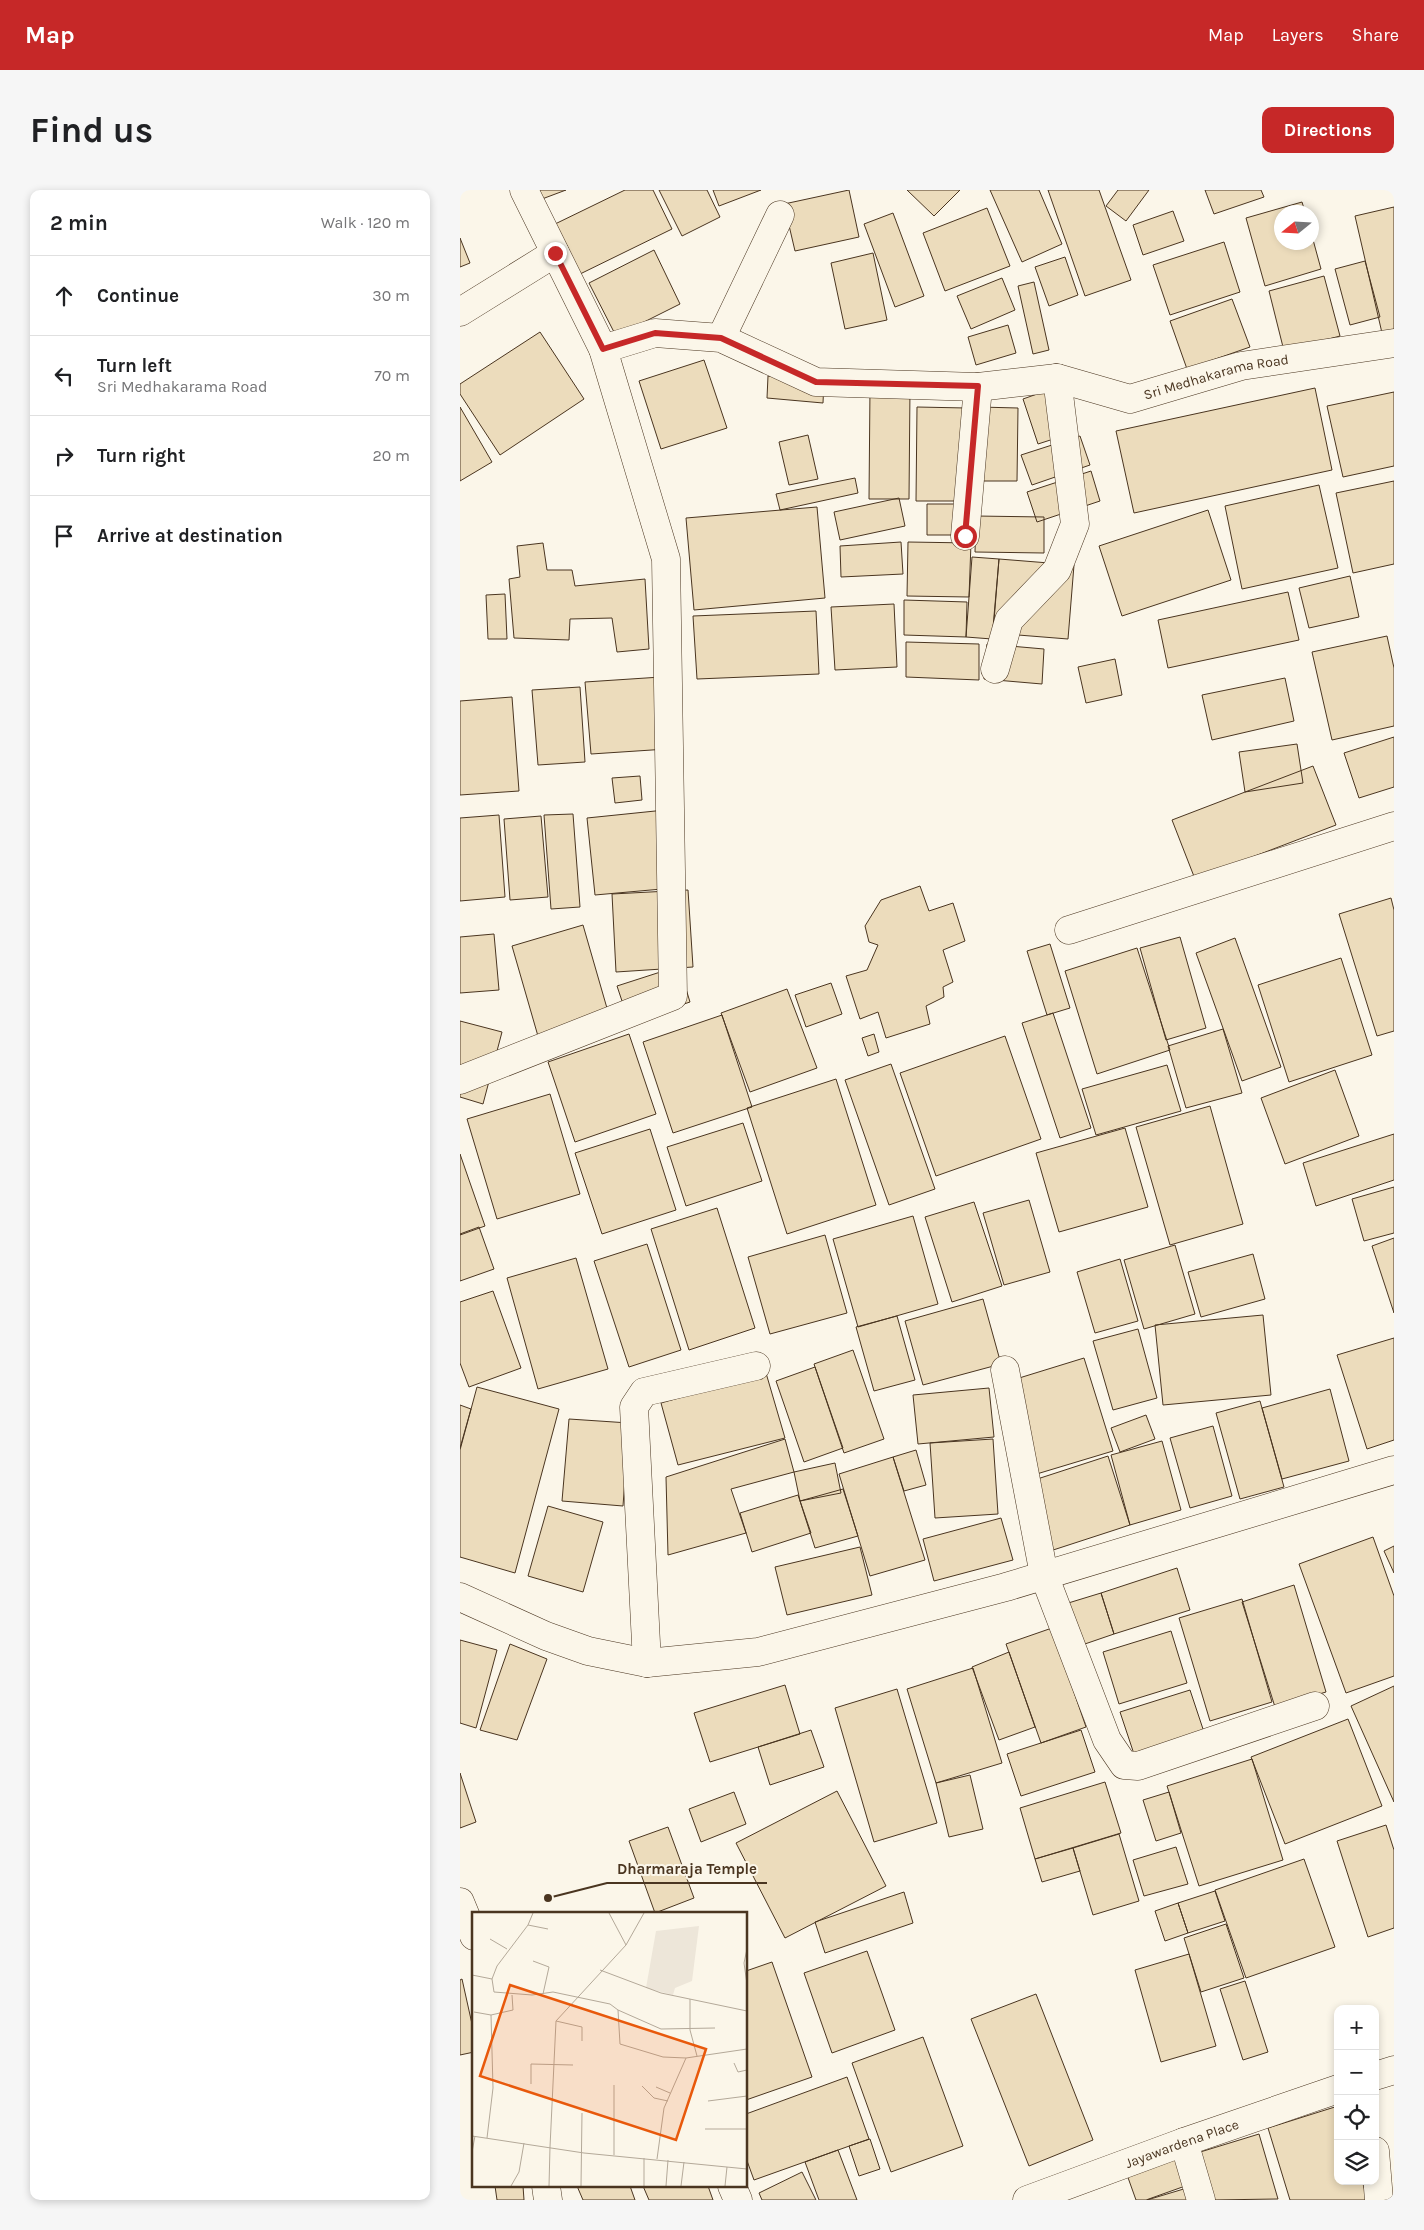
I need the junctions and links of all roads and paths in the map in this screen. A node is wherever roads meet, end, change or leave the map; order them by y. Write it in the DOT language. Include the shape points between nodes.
graph roads {
  1 [pos="524,190"];
  2 [pos="780,215"];
  3 [pos="555,253"];
  4 [pos="460,312"];
  5 [pos="721,338"];
  6 [pos="1394,343"];
  7 [pos="603,349"];
  8 [pos="1057,378"];
  9 [pos="978,386"];
  10 [pos="965,536"];
  11 [pos="995,669"];
  12 [pos="1394,826"];
  13 [pos="1069,930"];
  14 [pos="460,1080"];
  15 [pos="756,1366"];
  16 [pos="1005,1370"];
  17 [pos="1394,1470"];
  18 [pos="1044,1575"];
  19 [pos="460,1597"];
  20 [pos="648,1663"];
  21 [pos="1315,1706"];
  22 [pos="460,1902"];
  23 [pos="472,1931"];
  24 [pos="1394,2070"];
  25 [pos="1379,2075"];
  26 [pos="1334,2090"];
  27 [pos="1184,2142"];
  28 [pos="1378,2185"];
  29 [pos="733,2188"];
  30 [pos="738,2200"];
  31 [pos="1027,2200"];
  32 [pos="1201,2200"];
  33 [pos="1379,2200"];
  1 -- 3 [label="street"];
  2 -- 5 [label="street"];
  3 -- 4 [label="street"];
  3 -- 7 [label="street"];
  5 -- 7 [label="street, Sri Medhakarama Road" via="655,333"];
  5 -- 9 [label="street, Sri Medhakarama Road" via="816,382"];
  6 -- 8 [label="street, Sri Medhakarama Road" via="1241,366 1130,399"];
  7 -- 14 [label="street" via="666,559 673,996"];
  8 -- 9 [label="street, Sri Medhakarama Road"];
  8 -- 11 [label="street" via="1075,524 1057,570 1008,620"];
  9 -- 10 [label="street"];
  12 -- 13 [label="street"];
  15 -- 20 [label="street" via="644,1392 634,1407"];
  16 -- 18 [label="street"];
  17 -- 18 [label="street"];
  18 -- 20 [label="street" via="758,1652"];
  18 -- 21 [label="street" via="1107,1740 1124,1765 1138,1766"];
  19 -- 20 [label="street" via="546,1636 588,1650"];
  22 -- 23 [label="street"];
  24 -- 25 [label="street"];
  26 -- 27 [label="street, Jayawardena Place"];
  27 -- 31 [label="street, Jayawardena Place"];
  27 -- 32 [label="street"];
  28 -- 33 [label="street"];
  29 -- 30 [label="street"];
}
